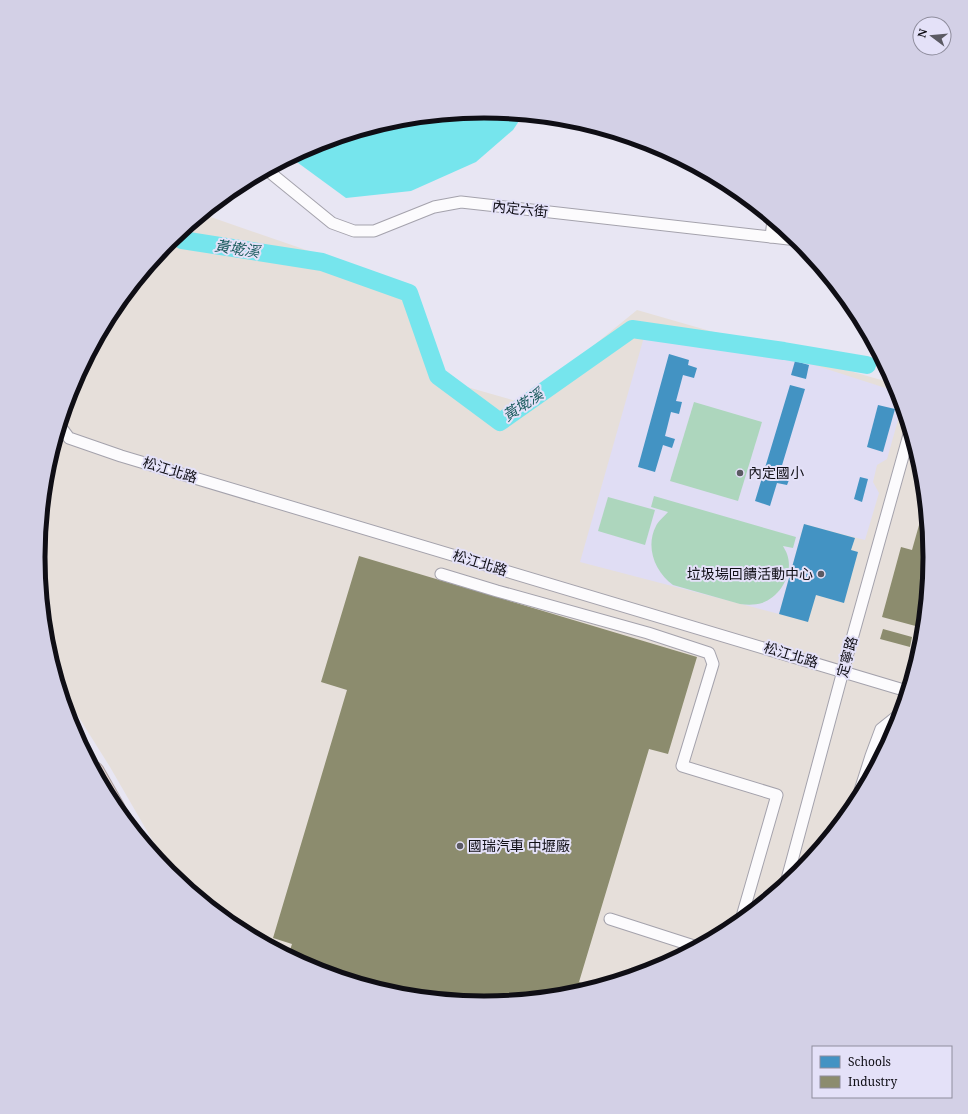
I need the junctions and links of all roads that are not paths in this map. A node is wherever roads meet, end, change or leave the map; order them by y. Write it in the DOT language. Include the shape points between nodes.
graph roads {
  1 [pos="271,173"];
  2 [pos="772,226"];
  3 [pos="771,237"];
  4 [pos="785,239"];
  5 [pos="64,431"];
  6 [pos="907,441"];
  7 [pos="442,574"];
  8 [pos="843,671"];
  9 [pos="903,689"];
  10 [pos="892,720"];
  11 [pos="865,776"];
  12 [pos="789,872"];
  13 [pos="744,910"];
  14 [pos="610,919"];
  15 [pos="689,945"];
  1 -- 3 [label="street, 內定六街" via="332,223 354,231 374,231 434,207 461,202"];
  2 -- 3 [label="street"];
  3 -- 4 [label="street, 內定六街"];
  5 -- 8 [label="street, 松江北路" via="69,438 121,456"];
  6 -- 8 [label="street, 定寧路"];
  7 -- 13 [label="street" via="710,653 713,664 682,766 777,795"];
  8 -- 9 [label="street, 松江北路"];
  8 -- 12 [label="street, 定寧路"];
  10 -- 11 [label="street" via="881,730"];
  14 -- 15 [label="street"];
}
